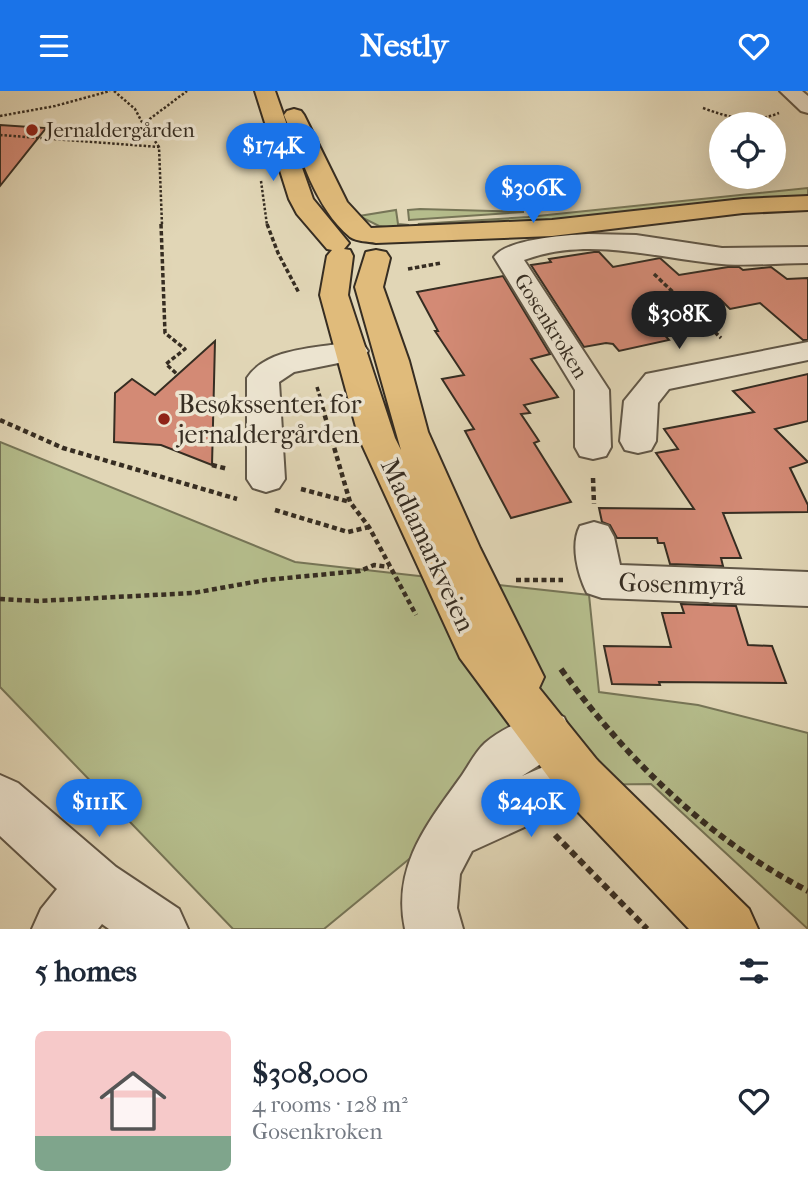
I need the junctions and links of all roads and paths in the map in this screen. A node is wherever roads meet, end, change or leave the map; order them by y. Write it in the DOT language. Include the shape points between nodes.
graph roads {
  1 [pos="112,91"];
  2 [pos="187,91"];
  3 [pos="265,91"];
  4 [pos="281,91"];
  5 [pos="788,100"];
  6 [pos="703,107"];
  7 [pos="808,107"];
  8 [pos="0,117"];
  9 [pos="143,124"];
  10 [pos="0,135"];
  11 [pos="159,148"];
  12 [pos="808,203"];
  13 [pos="723,210"];
  14 [pos="808,214"];
  15 [pos="624,243"];
  16 [pos="362,247"];
  17 [pos="808,255"];
  18 [pos="724,341"];
  19 [pos="352,351"];
  20 [pos="808,351"];
  21 [pos="178,375"];
  22 [pos="0,420"];
  23 [pos="638,441"];
  24 [pos="593,447"];
  25 [pos="263,497"];
  26 [pos="369,527"];
  27 [pos="594,537"];
  28 [pos="381,563"];
  29 [pos="602,581"];
  30 [pos="509,582"];
  31 [pos="808,589"];
  32 [pos="0,599"];
  33 [pos="553,659"];
  34 [pos="547,733"];
  35 [pos="579,778"];
  36 [pos="0,800"];
  37 [pos="551,830"];
  38 [pos="453,832"];
  39 [pos="96,887"];
  40 [pos="808,891"];
  41 [pos="61,929"];
  42 [pos="159,929"];
  43 [pos="434,929"];
  44 [pos="648,929"];
  45 [pos="729,929"];
  1 -- 8 [label="path"];
  1 -- 9 [label="path" via="135,109"];
  2 -- 9 [label="path"];
  3 -- 16 [label="main road" via="306,209"];
  4 -- 16 [label="main road" via="336,205"];
  5 -- 6 [label="path" via="768,118 751,121"];
  5 -- 7 [label="street"];
  9 -- 11 [label="path"];
  10 -- 11 [label="path"];
  11 -- 21 [label="path" via="165,333 185,349 166,364"];
  12 -- 13 [label="main road"];
  13 -- 14 [label="main road"];
  13 -- 16 [label="main road" via="506,237"];
  15 -- 17 [label="street, Gosenkroken" via="722,256"];
  15 -- 18 [label="path"];
  15 -- 24 [label="street, Gosenkroken" via="552,247 508,257 592,390"];
  16 -- 19 [label="main road, Madlamarkveien" via="334,295"];
  16 -- 34 [label="main road, Madlamarkveien" via="411,432"];
  19 -- 25 [label="street" via="284,364 262,378"];
  19 -- 34 [label="main road, Madlamarkveien" via="377,437 476,645"];
  20 -- 23 [label="street" via="658,381 641,401"];
  22 -- 25 [label="path" via="63,448"];
  24 -- 27 [label="path"];
  25 -- 26 [label="path" via="348,532"];
  27 -- 29 [label="street, Gosenmyrå"];
  28 -- 32 [label="path" via="360,571 193,593"];
  29 -- 30 [label="path"];
  29 -- 31 [label="street, Gosenmyrå"];
  33 -- 40 [label="path" via="620,745 692,811 765,868"];
  34 -- 35 [label="main road, Madlamarkveien"];
  34 -- 38 [label="street" via="503,760"];
  35 -- 38 [label="street"];
  35 -- 45 [label="main road, Madlamarkveien"];
  36 -- 39 [label="street"];
  37 -- 44 [label="path"];
  38 -- 43 [label="street" via="433,869 429,908"];
  39 -- 41 [label="street"];
  39 -- 42 [label="street"];
}
